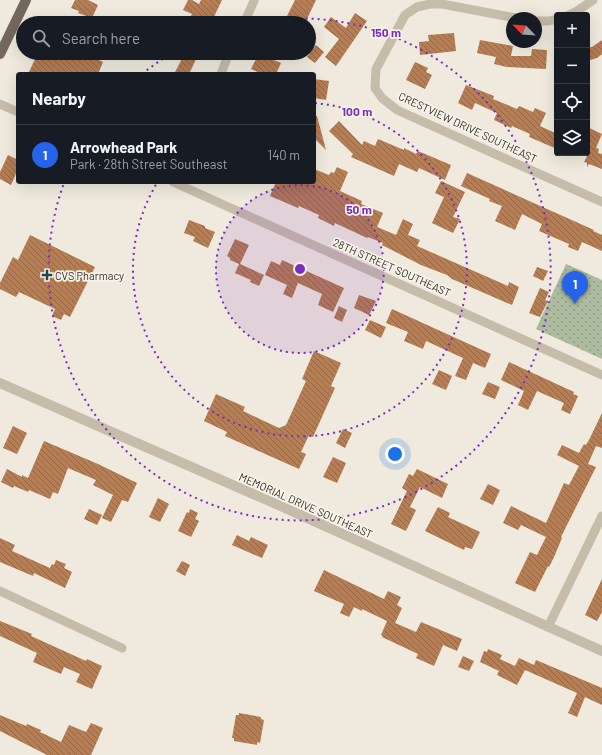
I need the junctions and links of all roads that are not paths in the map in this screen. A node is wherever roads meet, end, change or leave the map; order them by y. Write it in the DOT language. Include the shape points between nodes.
graph roads {
  1 [pos="26,0"];
  2 [pos="593,0"];
  3 [pos="254,1"];
  4 [pos="575,12"];
  5 [pos="18,16"];
  6 [pos="247,16"];
  7 [pos="506,16"];
  8 [pos="554,20"];
  9 [pos="16,21"];
  10 [pos="542,21"];
  11 [pos="0,54"];
  12 [pos="226,60"];
  13 [pos="222,72"];
  14 [pos="0,104"];
  15 [pos="16,111"];
  16 [pos="181,184"];
  17 [pos="602,202"];
  18 [pos="602,375"];
  19 [pos="0,384"];
  20 [pos="602,516"];
  21 [pos="0,591"];
  22 [pos="548,627"];
  23 [pos="122,648"];
  24 [pos="602,651"];
  1 -- 5 [label="main road"];
  2 -- 4 [label="street"];
  3 -- 6 [label="street"];
  7 -- 17 [label="street, CRESTVIEW DRIVE SOUTHEAST" via="442,4 417,7 405,15 376,69 375,88 396,110"];
  8 -- 10 [label="street"];
  9 -- 11 [label="main road"];
  12 -- 13 [label="street"];
  14 -- 15 [label="street"];
  16 -- 18 [label="street, 28TH STREET SOUTHEAST"];
  19 -- 22 [label="street, MEMORIAL DRIVE SOUTHEAST" via="276,504"];
  20 -- 22 [label="street"];
  21 -- 23 [label="street"];
  22 -- 24 [label="street, MEMORIAL DRIVE SOUTHEAST"];
}
